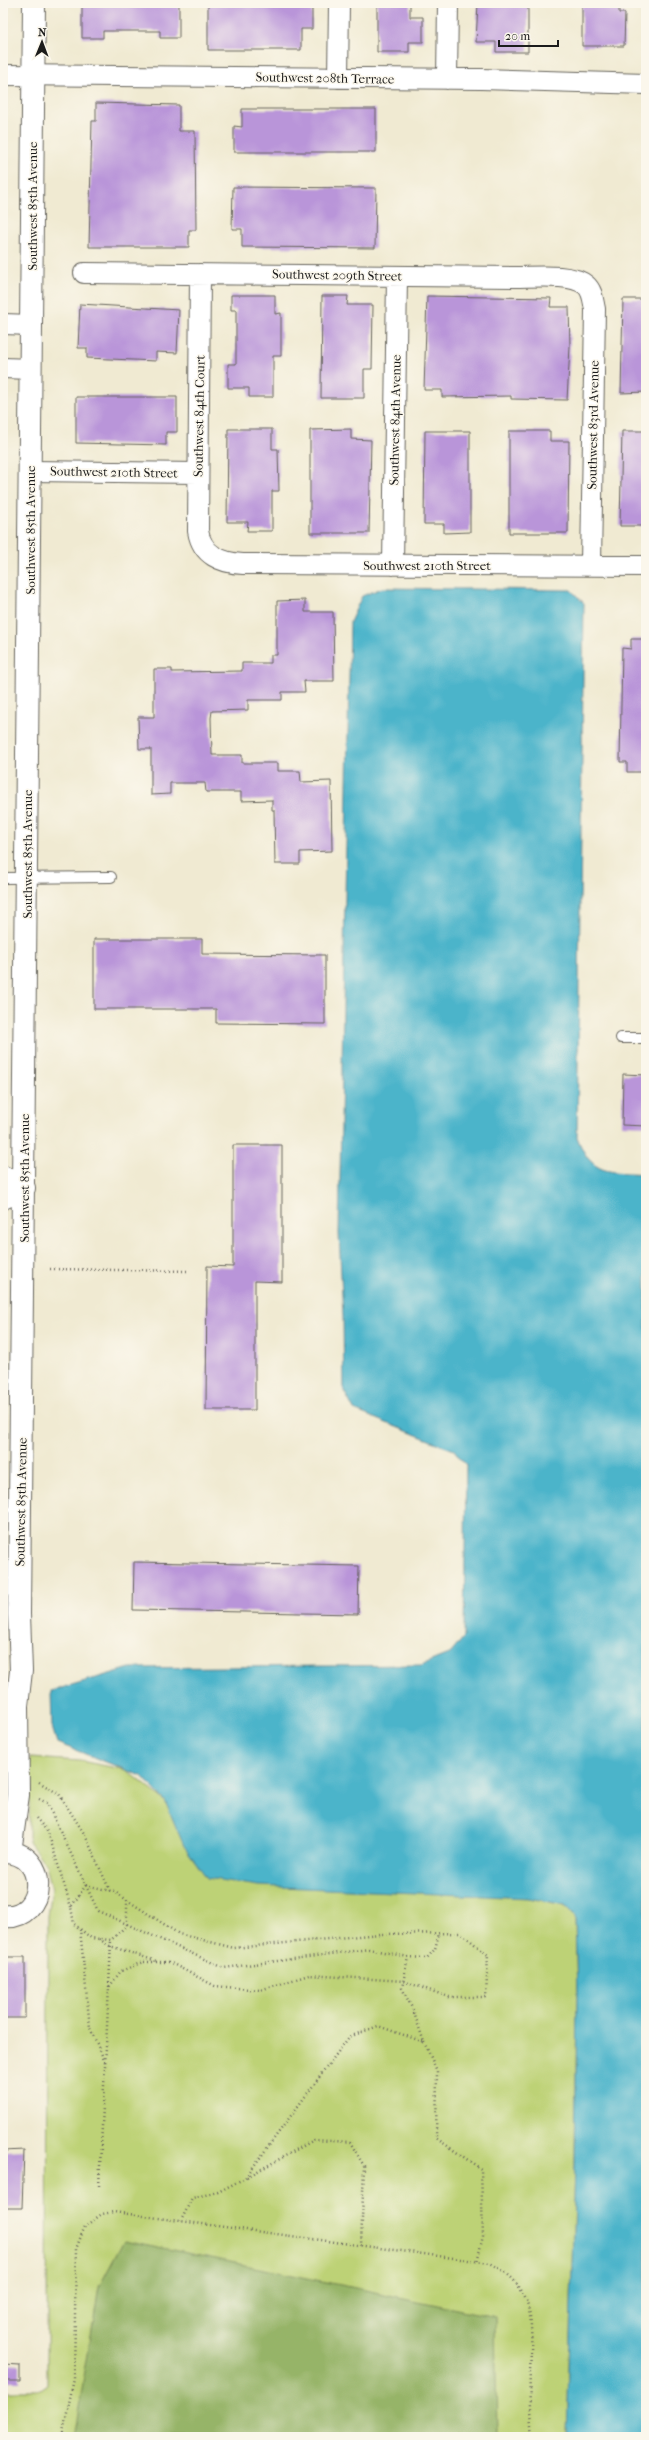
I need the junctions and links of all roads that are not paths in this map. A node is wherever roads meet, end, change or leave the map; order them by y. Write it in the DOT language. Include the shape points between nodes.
graph roads {
  1 [pos="34,3"];
  2 [pos="339,3"];
  3 [pos="448,3"];
  4 [pos="3,75"];
  5 [pos="33,76"];
  6 [pos="338,78"];
  7 [pos="447,79"];
  8 [pos="646,84"];
  9 [pos="84,273"];
  10 [pos="200,274"];
  11 [pos="397,276"];
  12 [pos="588,286"];
  13 [pos="3,324"];
  14 [pos="32,326"];
  15 [pos="3,368"];
  16 [pos="31,369"];
  17 [pos="30,471"];
  18 [pos="198,473"];
  19 [pos="209,554"];
  20 [pos="393,565"];
  21 [pos="591,565"];
  22 [pos="646,566"];
  23 [pos="111,877"];
  24 [pos="3,878"];
  25 [pos="28,878"];
  26 [pos="622,1038"];
  27 [pos="646,1038"];
  28 [pos="3,1177"];
  29 [pos="24,1188"];
  30 [pos="3,1198"];
  31 [pos="3,1680"];
  32 [pos="17,1706"];
  33 [pos="7,1852"];
  34 [pos="3,1916"];
  1 -- 5 [label="street, Southwest 85th Avenue"];
  2 -- 6 [label="street"];
  3 -- 7 [label="street"];
  4 -- 5 [label="street, Southwest 208th Terrace"];
  5 -- 6 [label="street, Southwest 208th Terrace"];
  5 -- 14 [label="street, Southwest 85th Avenue"];
  6 -- 7 [label="street, Southwest 208th Terrace"];
  7 -- 8 [label="street, Southwest 208th Terrace"];
  9 -- 10 [label="street, Southwest 209th Street"];
  10 -- 11 [label="street, Southwest 209th Street"];
  10 -- 18 [label="street, Southwest 84th Court"];
  11 -- 12 [label="street, Southwest 209th Street" via="562,278"];
  11 -- 20 [label="street, Southwest 84th Avenue"];
  12 -- 21 [label="street, Southwest 83rd Avenue" via="593,300 595,327"];
  13 -- 14 [label="street"];
  14 -- 16 [label="street, Southwest 85th Avenue"];
  15 -- 16 [label="street"];
  16 -- 17 [label="street, Southwest 85th Avenue"];
  17 -- 18 [label="street, Southwest 210th Street"];
  17 -- 25 [label="street, Southwest 85th Avenue"];
  18 -- 19 [label="street, Southwest 84th Court" via="198,531 202,545"];
  19 -- 20 [label="street, Southwest 210th Street" via="229,562 243,564"];
  20 -- 21 [label="street, Southwest 210th Street"];
  21 -- 22 [label="street, Southwest 210th Street"];
  23 -- 25 [label="lane"];
  24 -- 25 [label="lane"];
  25 -- 29 [label="street, Southwest 85th Avenue"];
  26 -- 27 [label="lane"];
  28 -- 29 [label="street"];
  29 -- 30 [label="street"];
  29 -- 32 [label="street, Southwest 85th Avenue" via="19,1614 21,1671"];
  31 -- 32 [label="street, Southwest 85th Avenue"];
  32 -- 33 [label="street, Southwest 85th Avenue" via="18,1784"];
  33 -- 34 [label="street" via="19,1854 30,1864 37,1876 38,1886 31,1904 24,1910 16,1915"];
}
